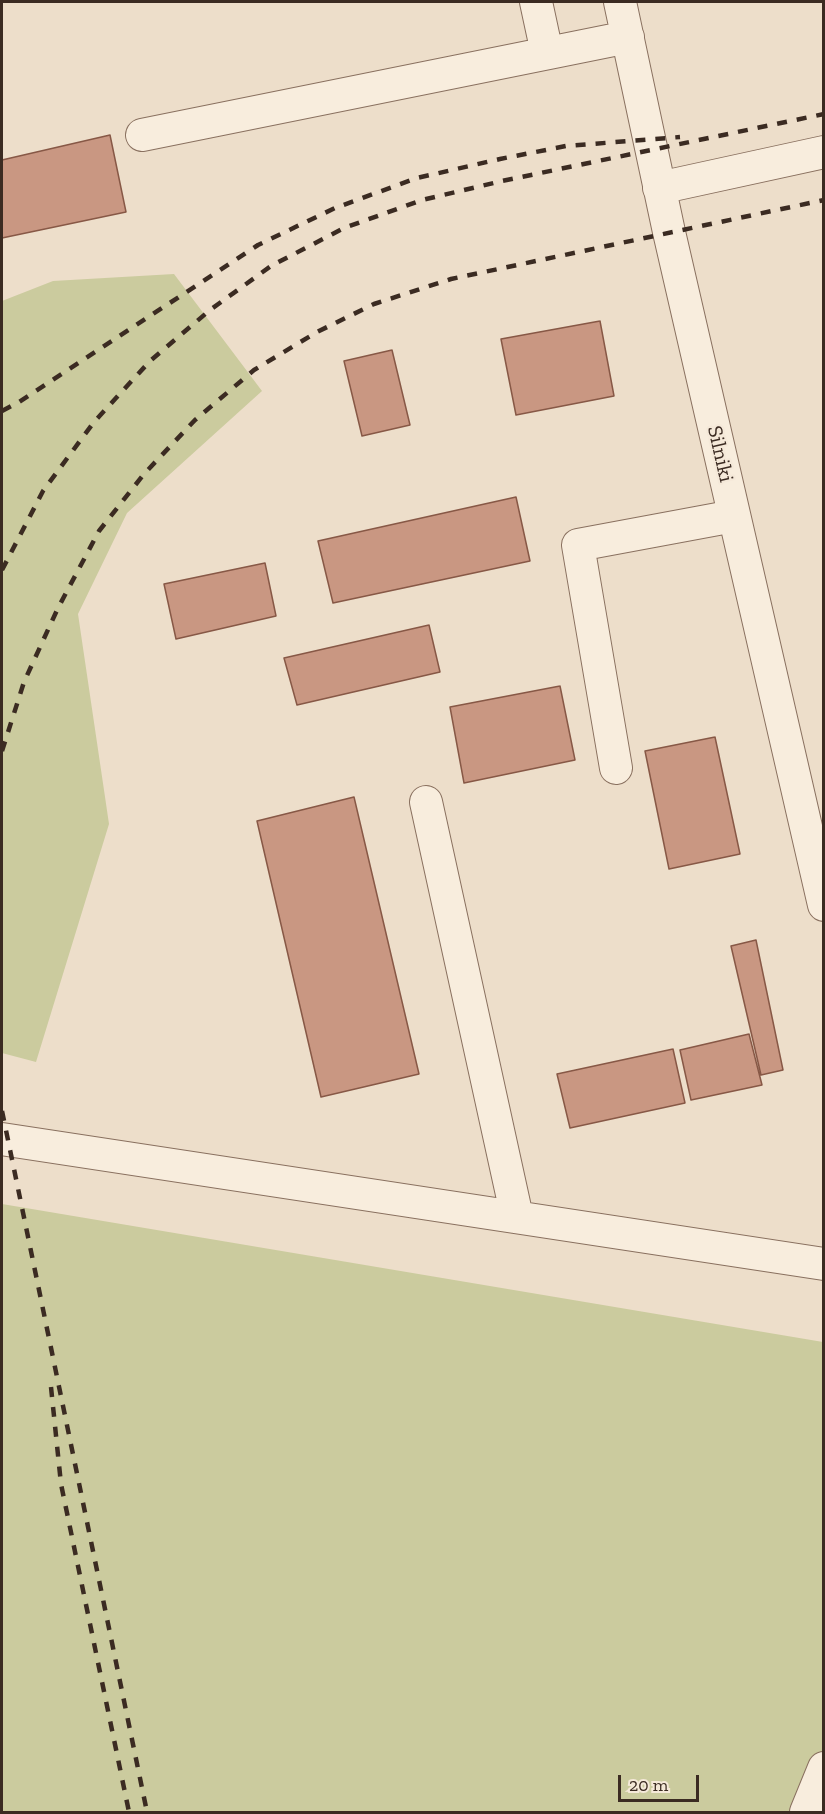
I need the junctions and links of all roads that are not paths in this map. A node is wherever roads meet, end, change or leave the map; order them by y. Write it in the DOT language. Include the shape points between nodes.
graph roads {
  1 [pos="536,2"];
  2 [pos="620,2"];
  3 [pos="628,37"];
  4 [pos="547,53"];
  5 [pos="142,135"];
  6 [pos="824,152"];
  7 [pos="659,188"];
  8 [pos="734,516"];
  9 [pos="616,768"];
  10 [pos="426,802"];
  11 [pos="820,873"];
  12 [pos="824,905"];
  13 [pos="2,1139"];
  14 [pos="517,1217"];
  15 [pos="824,1264"];
  16 [pos="824,1768"];
  17 [pos="806,1812"];
  1 -- 4 [label="lane"];
  2 -- 3 [label="lane, Silniki"];
  3 -- 4 [label="lane"];
  3 -- 7 [label="lane, Silniki"];
  4 -- 5 [label="lane"];
  6 -- 7 [label="lane"];
  7 -- 8 [label="lane, Silniki"];
  8 -- 9 [label="lane" via="578,545"];
  8 -- 11 [label="lane, Silniki"];
  10 -- 14 [label="lane"];
  11 -- 12 [label="lane, Silniki"];
  13 -- 14 [label="lane"];
  14 -- 15 [label="lane"];
  16 -- 17 [label="lane"];
}
